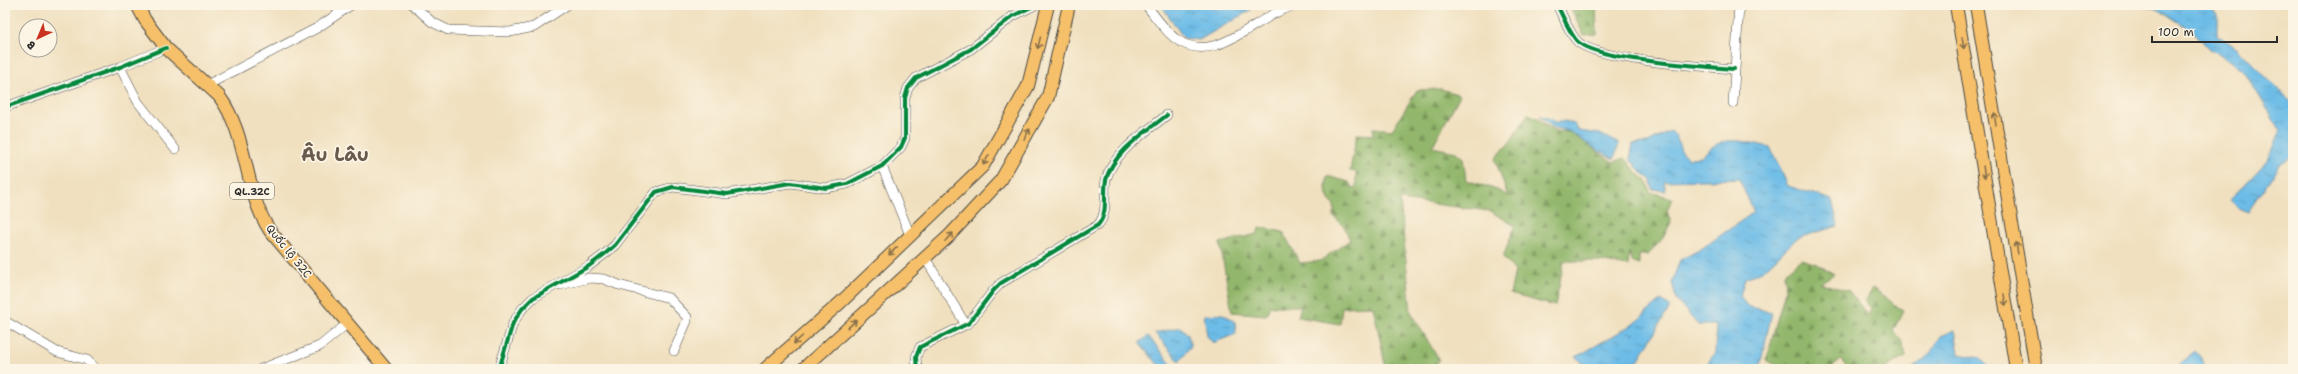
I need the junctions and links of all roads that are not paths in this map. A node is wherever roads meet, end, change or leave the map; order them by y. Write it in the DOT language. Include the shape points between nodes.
graph roads {
  1 [pos="137,5"];
  2 [pos="351,5"];
  3 [pos="413,5"];
  4 [pos="567,5"];
  5 [pos="1035,5"];
  6 [pos="1048,5"];
  7 [pos="1069,5"];
  8 [pos="1146,5"];
  9 [pos="1296,5"];
  10 [pos="1557,5"];
  11 [pos="1739,5"];
  12 [pos="1956,5"];
  13 [pos="1976,5"];
  14 [pos="166,48"];
  15 [pos="120,68"];
  16 [pos="1734,69"];
  17 [pos="207,85"];
  18 [pos="1733,103"];
  19 [pos="5,107"];
  20 [pos="1167,115"];
  21 [pos="175,149"];
  22 [pos="882,166"];
  23 [pos="910,235"];
  24 [pos="925,258"];
  25 [pos="554,286"];
  26 [pos="5,321"];
  27 [pos="348,323"];
  28 [pos="966,325"];
  29 [pos="2011,336"];
  30 [pos="2031,336"];
  31 [pos="674,351"];
  32 [pos="96,369"];
  33 [pos="261,369"];
  34 [pos="386,369"];
  35 [pos="499,369"];
  36 [pos="765,369"];
  37 [pos="803,369"];
  38 [pos="917,369"];
  39 [pos="2016,369"];
  40 [pos="2036,369"];
  1 -- 14 [label="main road, Quốc lộ 32C / QL.32C"];
  2 -- 17 [label="street" via="317,28"];
  3 -- 4 [label="street" via="432,22 448,30 510,32 534,27"];
  5 -- 22 [label="street" via="1013,16 971,49 922,74 912,83 905,98 902,147"];
  6 -- 23 [label="main road, one-way" via="1028,86 983,166"];
  24 -- 7 [label="main road, one-way" via="1001,180 1048,97"];
  8 -- 9 [label="street" via="1176,39 1187,45 1205,48 1224,43 1268,16"];
  10 -- 16 [label="street" via="1577,40 1593,50 1645,60"];
  11 -- 16 [label="street"];
  12 -- 29 [label="main road, one-way"];
  30 -- 13 [label="main road, one-way"];
  14 -- 15 [label="street"];
  14 -- 17 [label="main road, Quốc lộ 32C / QL.32C"];
  15 -- 19 [label="street"];
  15 -- 21 [label="street" via="138,102"];
  16 -- 18 [label="street"];
  17 -- 27 [label="main road, Quốc lộ 32C / QL.32C" via="219,96 233,117 253,196 263,219"];
  20 -- 28 [label="street" via="1135,140 1112,165 1106,181 1104,214 1098,225 1001,284 989,296 976,317"];
  22 -- 23 [label="street"];
  22 -- 25 [label="street" via="847,184 833,188 790,183 727,194 673,187 661,189 652,196 611,249 589,266"];
  23 -- 36 [label="main road, one-way" via="840,303"];
  24 -- 28 [label="street"];
  37 -- 24 [label="main road, one-way"];
  25 -- 31 [label="street" via="574,284 590,278 604,279 669,298 687,317"];
  25 -- 35 [label="street" via="533,298 517,316"];
  26 -- 32 [label="street" via="57,352 87,360"];
  27 -- 33 [label="street" via="320,346"];
  27 -- 34 [label="main road, Quốc lộ 32C / QL.32C"];
  28 -- 38 [label="street" via="920,347 916,357"];
  29 -- 30 [label="main road"];
  29 -- 39 [label="main road"];
  30 -- 40 [label="main road"];
}
